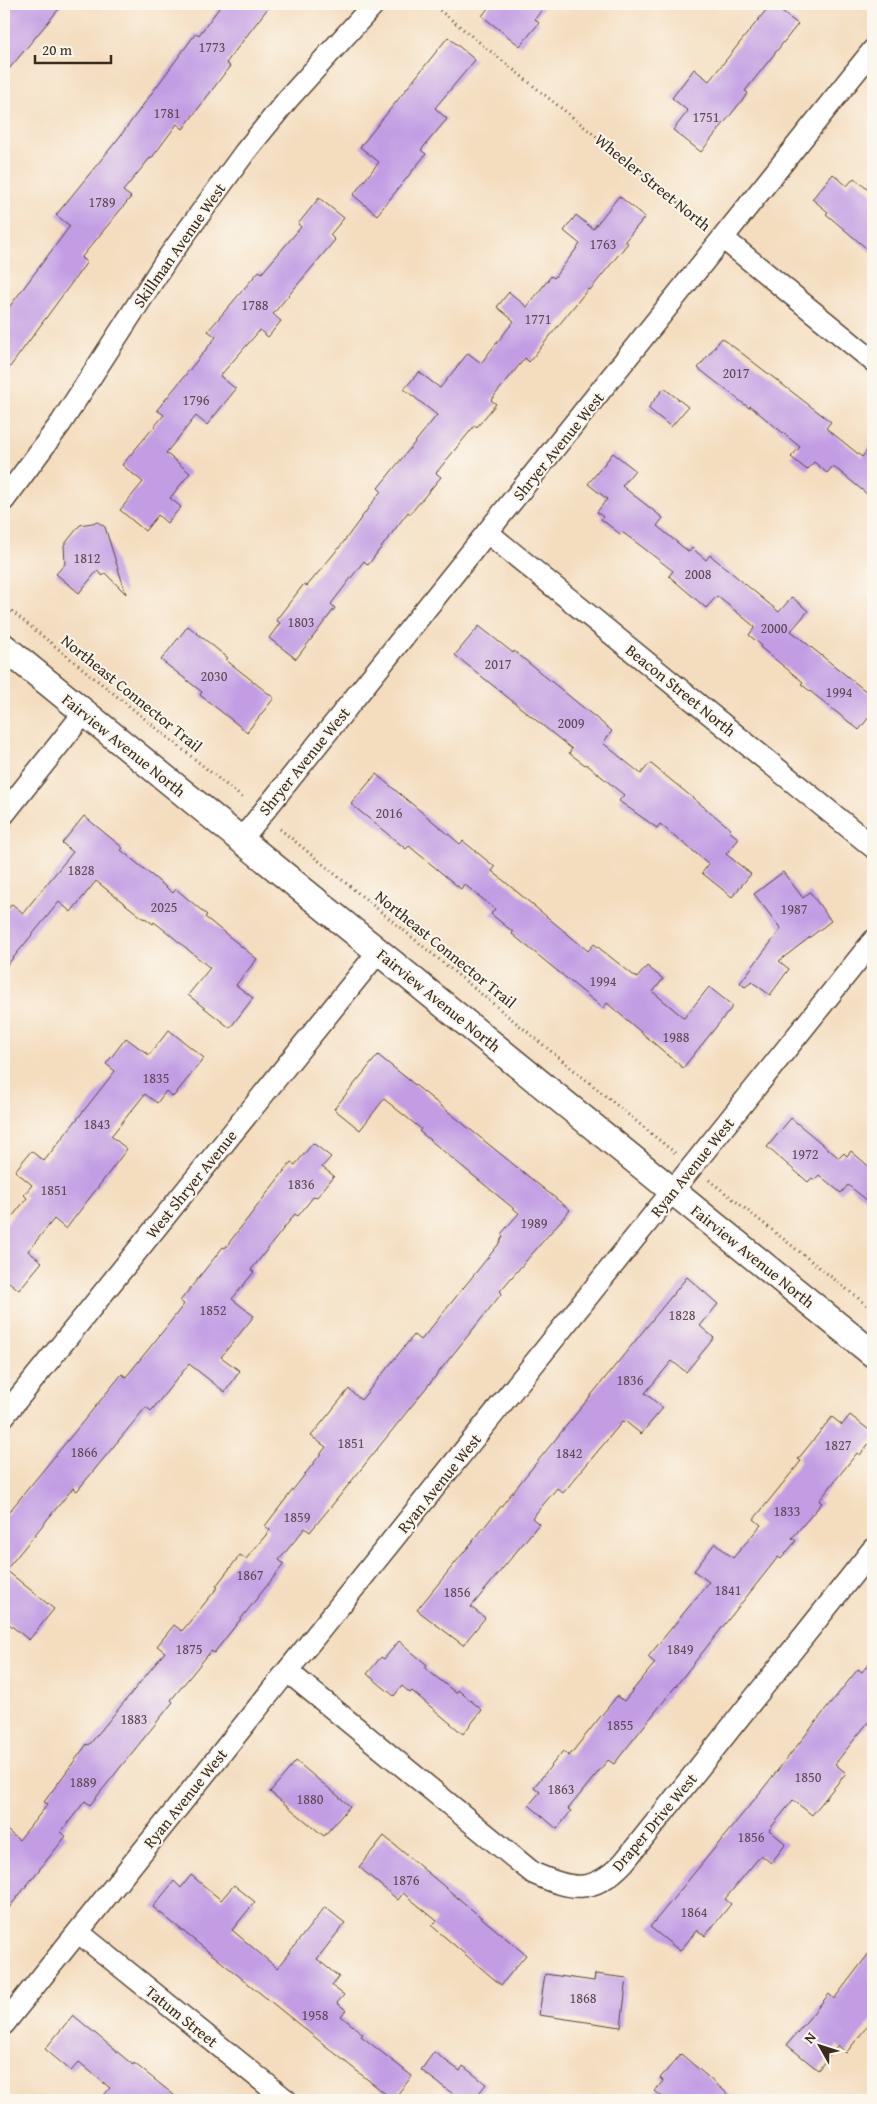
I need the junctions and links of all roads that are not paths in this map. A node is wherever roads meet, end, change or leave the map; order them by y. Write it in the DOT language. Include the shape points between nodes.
graph roads {
  1 [pos="374,4"];
  2 [pos="873,50"];
  3 [pos="724,239"];
  4 [pos="873,361"];
  5 [pos="4,500"];
  6 [pos="488,533"];
  7 [pos="4,647"];
  8 [pos="84,713"];
  9 [pos="4,814"];
  10 [pos="241,840"];
  11 [pos="873,847"];
  12 [pos="873,941"];
  13 [pos="379,951"];
  14 [pos="673,1191"];
  15 [pos="873,1354"];
  16 [pos="4,1416"];
  17 [pos="873,1550"];
  18 [pos="287,1671"];
  19 [pos="78,1932"];
  20 [pos="4,2024"];
  21 [pos="286,2100"];
  1 -- 5 [label="street, Skillman Avenue West" via="244,152 167,259 62,423"];
  2 -- 3 [label="street, Shryer Avenue West"];
  3 -- 4 [label="street, Wheeler Street North"];
  3 -- 6 [label="street, Shryer Avenue West"];
  6 -- 10 [label="street, Shryer Avenue West"];
  6 -- 11 [label="street, Beacon Street North"];
  7 -- 8 [label="street, Fairview Avenue North"];
  8 -- 9 [label="street"];
  8 -- 10 [label="street, Fairview Avenue North"];
  10 -- 13 [label="street, Fairview Avenue North"];
  12 -- 14 [label="street, Ryan Avenue West"];
  13 -- 14 [label="street, Fairview Avenue North"];
  13 -- 16 [label="street, West Shryer Avenue"];
  14 -- 15 [label="street, Fairview Avenue North"];
  14 -- 18 [label="street, Ryan Avenue West"];
  17 -- 18 [label="street, Draper Drive West" via="624,1862 608,1877 592,1885 573,1887 533,1873"];
  18 -- 19 [label="street, Ryan Avenue West"];
  19 -- 20 [label="street, Ryan Avenue West"];
  19 -- 21 [label="street, Tatum Street"];
}
